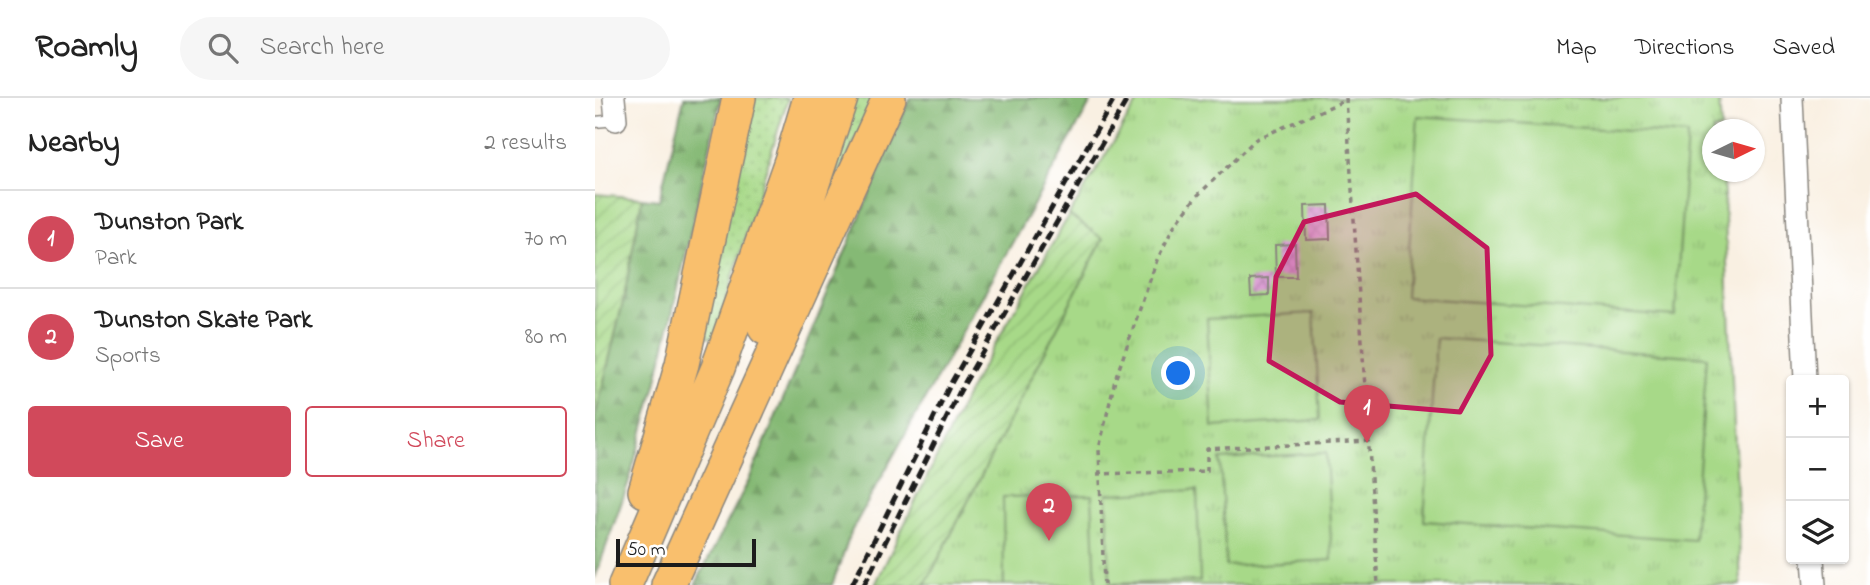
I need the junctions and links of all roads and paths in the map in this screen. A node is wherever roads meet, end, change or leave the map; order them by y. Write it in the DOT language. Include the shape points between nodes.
graph roads {
  1 [pos="614,98"];
  2 [pos="739,98"];
  3 [pos="810,98"];
  4 [pos="841,98"];
  5 [pos="890,98"];
  6 [pos="1792,98"];
  7 [pos="1346,99"];
  8 [pos="605,121"];
  9 [pos="1805,375"];
  10 [pos="1369,441"];
  11 [pos="1097,474"];
  12 [pos="1813,564"];
  13 [pos="610,585"];
  14 [pos="625,585"];
  15 [pos="668,585"];
  16 [pos="1104,585"];
  17 [pos="1378,585"];
  18 [pos="1815,585"];
  1 -- 8 [label="street"];
  2 -- 13 [label="highway" via="682,364 655,463"];
  3 -- 14 [label="highway" via="718,368"];
  4 -- 15 [label="highway" via="753,364"];
  5 -- 15 [label="highway"];
  6 -- 9 [label="street"];
  7 -- 10 [label="path"];
  7 -- 11 [label="path" via="1256,139 1196,197 1174,226 1157,260 1115,380"];
  10 -- 11 [label="path" via="1207,449 1207,471"];
  10 -- 17 [label="path"];
  11 -- 16 [label="path"];
  12 -- 18 [label="street"];
}
